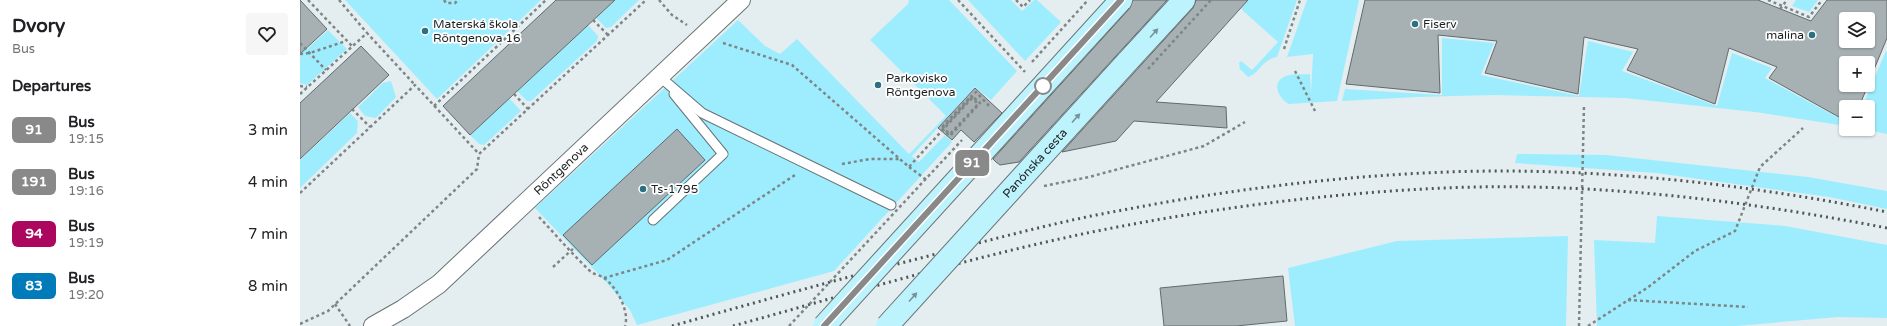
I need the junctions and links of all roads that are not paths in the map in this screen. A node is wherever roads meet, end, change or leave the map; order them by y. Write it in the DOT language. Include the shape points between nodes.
graph roads {
  1 [pos="741,0"];
  2 [pos="1121,0"];
  3 [pos="1184,0"];
  4 [pos="659,76"];
  5 [pos="891,206"];
  6 [pos="653,220"];
  7 [pos="373,326"];
  8 [pos="824,326"];
  9 [pos="887,326"];
  1 -- 4 [label="street, Röntgenova"];
  2 -- 8 [label="main road, bridge"];
  9 -- 3 [label="main road, Panónska cesta, one-way, bridge"];
  4 -- 5 [label="lane" via="702,113"];
  4 -- 6 [label="lane" via="723,154"];
  4 -- 7 [label="street, Röntgenova" via="432,289"];
}
